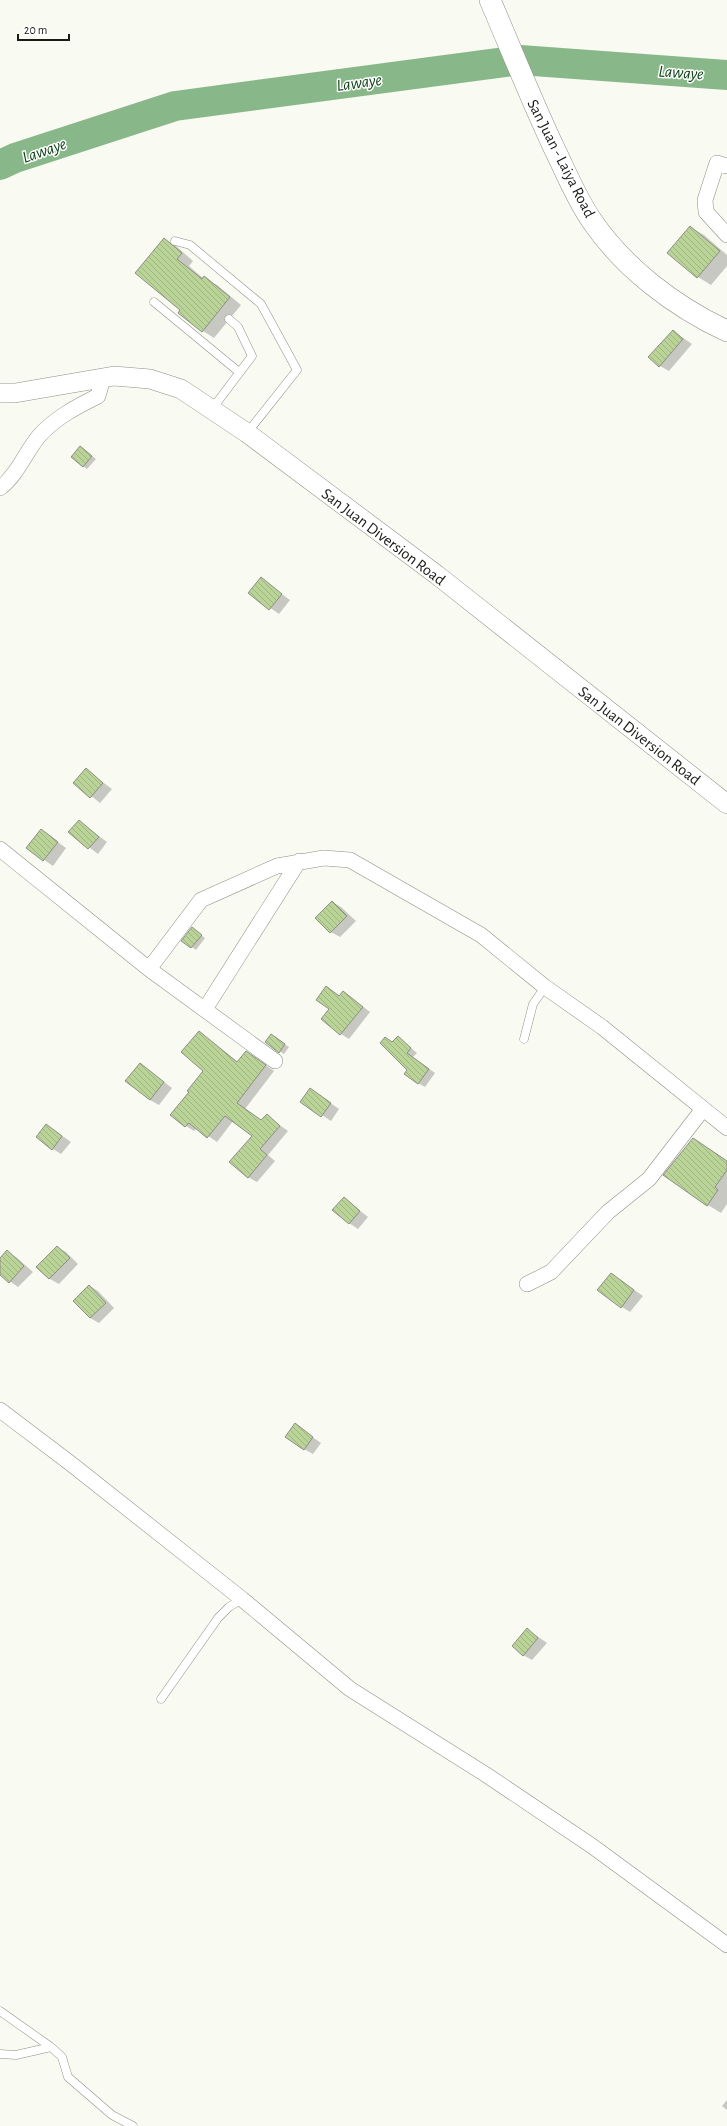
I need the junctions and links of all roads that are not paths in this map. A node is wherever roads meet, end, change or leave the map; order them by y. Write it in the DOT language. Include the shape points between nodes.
graph roads {
  1 [pos="490,0"];
  2 [pos="727,166"];
  3 [pos="727,235"];
  4 [pos="175,241"];
  5 [pos="154,302"];
  6 [pos="229,319"];
  7 [pos="727,331"];
  8 [pos="240,372"];
  9 [pos="103,378"];
  10 [pos="0,393"];
  11 [pos="212,409"];
  12 [pos="247,433"];
  13 [pos="0,488"];
  14 [pos="727,804"];
  15 [pos="0,849"];
  16 [pos="299,861"];
  17 [pos="149,968"];
  18 [pos="545,986"];
  19 [pos="205,1009"];
  20 [pos="524,1039"];
  21 [pos="275,1061"];
  22 [pos="702,1109"];
  23 [pos="727,1128"];
  24 [pos="527,1284"];
  25 [pos="0,1410"];
  26 [pos="242,1599"];
  27 [pos="161,1699"];
  28 [pos="727,1945"];
  29 [pos="0,2011"];
  30 [pos="51,2047"];
  31 [pos="0,2054"];
  32 [pos="133,2126"];
  1 -- 7 [label="main road, San Juan - Laiya Road" via="535,108 575,192 592,220 611,246 664,293"];
  2 -- 3 [label="street" via="717,163 705,200 706,212"];
  4 -- 12 [label="lane" via="190,245 261,304 297,370"];
  5 -- 8 [label="lane"];
  6 -- 8 [label="lane" via="238,327 252,356"];
  8 -- 11 [label="lane"];
  9 -- 10 [label="street, San Juan Diversion Road" via="15,393"];
  9 -- 11 [label="street, San Juan Diversion Road" via="114,376 150,379 181,389"];
  9 -- 13 [label="street" via="98,396 58,418 39,436 10,480"];
  11 -- 12 [label="street, San Juan Diversion Road"];
  12 -- 14 [label="street, San Juan Diversion Road" via="437,575"];
  15 -- 17 [label="street"];
  16 -- 17 [label="street" via="256,874 201,900"];
  16 -- 18 [label="street" via="324,858 350,860 481,935"];
  16 -- 19 [label="street"];
  17 -- 19 [label="street"];
  18 -- 20 [label="lane" via="533,1004"];
  18 -- 22 [label="street" via="602,1027"];
  19 -- 21 [label="street"];
  22 -- 23 [label="street"];
  22 -- 24 [label="street" via="649,1179 608,1212 551,1272"];
  25 -- 26 [label="street" via="70,1462"];
  26 -- 27 [label="lane" via="218,1618"];
  26 -- 28 [label="street" via="350,1689 485,1774 586,1842"];
  29 -- 30 [label="lane"];
  30 -- 31 [label="lane" via="16,2055"];
  30 -- 32 [label="lane" via="62,2057 68,2077 112,2115"];
}
